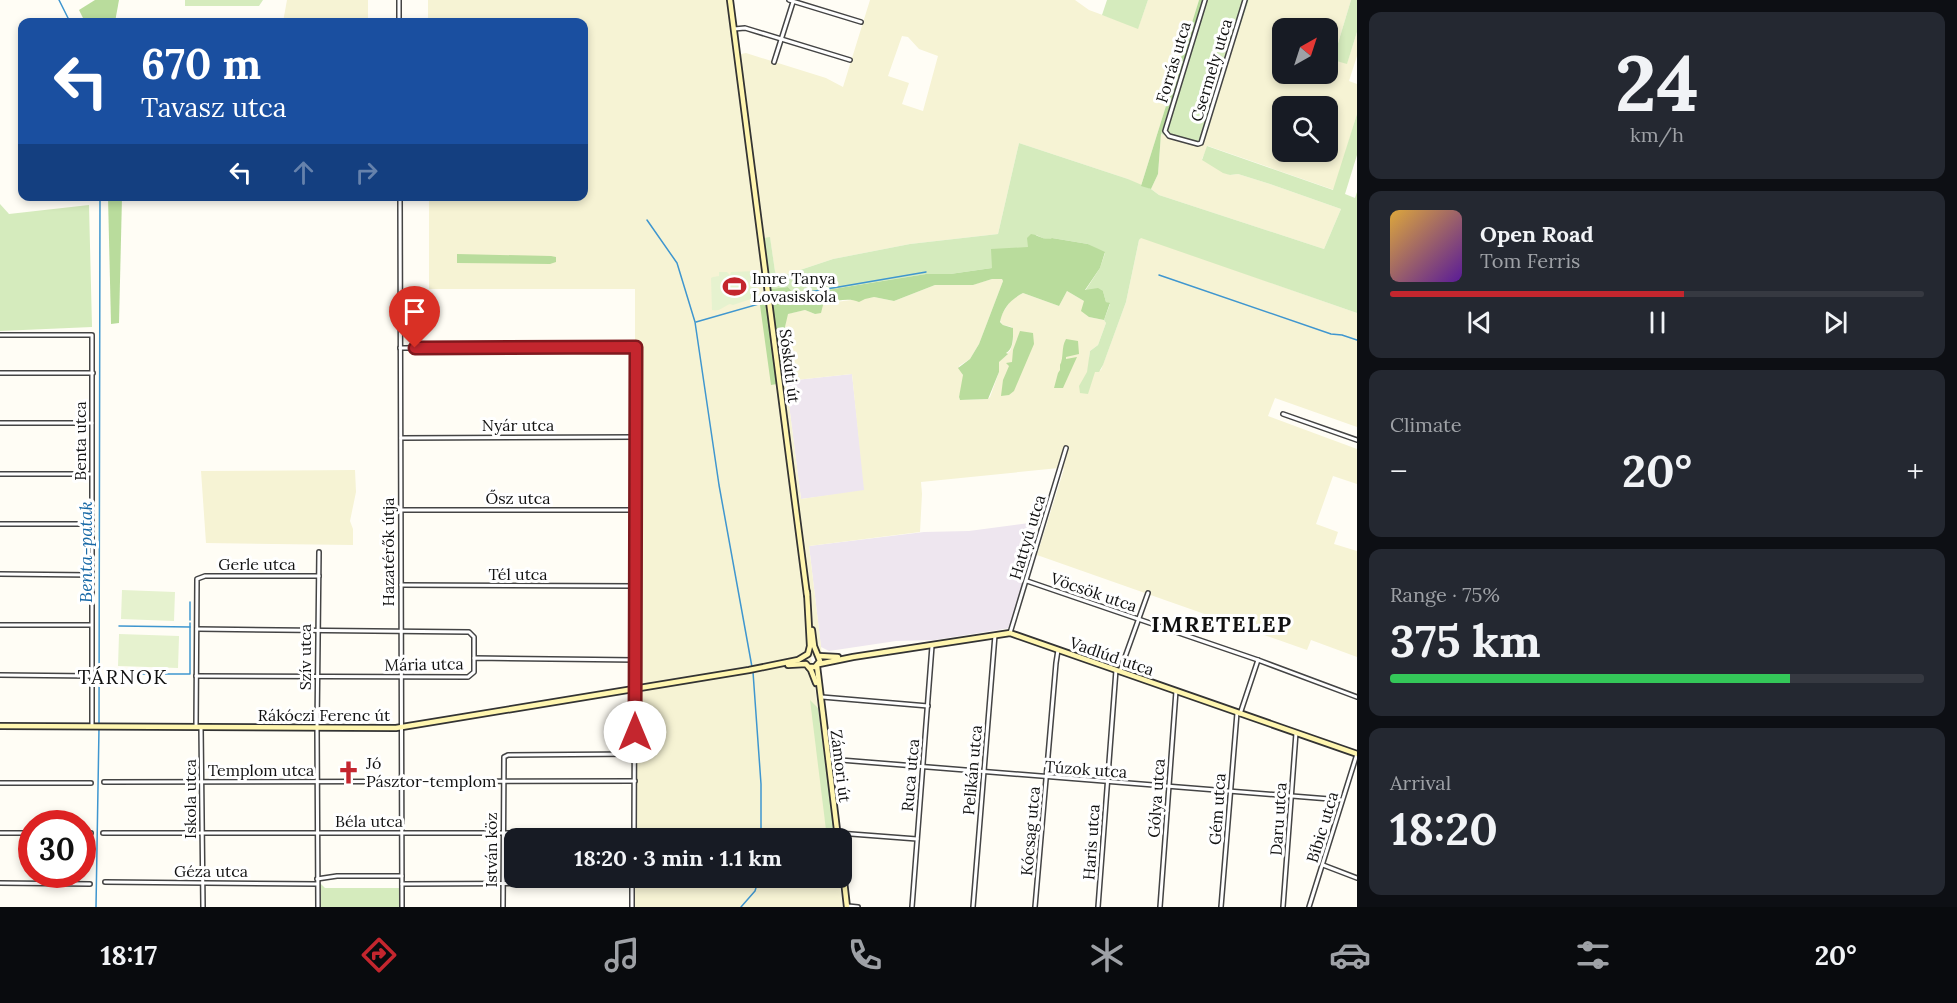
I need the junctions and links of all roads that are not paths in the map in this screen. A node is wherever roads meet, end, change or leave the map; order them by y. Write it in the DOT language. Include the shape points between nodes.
graph roads {
  1 [pos="399,0"];
  2 [pos="730,0"];
  3 [pos="792,0"];
  4 [pos="1205,0"];
  5 [pos="1245,0"];
  6 [pos="399,18"];
  7 [pos="861,22"];
  8 [pos="734,29"];
  9 [pos="782,39"];
  10 [pos="850,60"];
  11 [pos="774,62"];
  12 [pos="1165,131"];
  13 [pos="400,201"];
  14 [pos="0,335"];
  15 [pos="400,348"];
  16 [pos="0,373"];
  17 [pos="93,373"];
  18 [pos="1283,414"];
  19 [pos="0,423"];
  20 [pos="92,423"];
  21 [pos="636,437"];
  22 [pos="400,438"];
  23 [pos="1357,440"];
  24 [pos="1066,448"];
  25 [pos="0,474"];
  26 [pos="92,474"];
  27 [pos="400,510"];
  28 [pos="635,510"];
  29 [pos="0,524"];
  30 [pos="92,524"];
  31 [pos="319,552"];
  32 [pos="0,574"];
  33 [pos="92,574"];
  34 [pos="319,576"];
  35 [pos="197,579"];
  36 [pos="1027,581"];
  37 [pos="401,585"];
  38 [pos="636,586"];
  39 [pos="807,592"];
  40 [pos="1148,594"];
  41 [pos="1138,621"];
  42 [pos="0,625"];
  43 [pos="92,625"];
  44 [pos="197,629"];
  45 [pos="317,630"];
  46 [pos="400,631"];
  47 [pos="1010,633"];
  48 [pos="995,634"];
  49 [pos="932,645"];
  50 [pos="1058,650"];
  51 [pos="807,655"];
  52 [pos="818,655"];
  53 [pos="853,657"];
  54 [pos="474,658"];
  55 [pos="636,660"];
  56 [pos="1258,660"];
  57 [pos="818,665"];
  58 [pos="771,666"];
  59 [pos="808,666"];
  60 [pos="1118,671"];
  61 [pos="0,675"];
  62 [pos="92,676"];
  63 [pos="196,676"];
  64 [pos="318,676"];
  65 [pos="401,677"];
  66 [pos="635,689"];
  67 [pos="1176,691"];
  68 [pos="820,697"];
  69 [pos="1357,697"];
  70 [pos="928,706"];
  71 [pos="1239,713"];
  72 [pos="0,726"];
  73 [pos="92,726"];
  74 [pos="199,727"];
  75 [pos="401,727"];
  76 [pos="317,728"];
  77 [pos="1296,733"];
  78 [pos="635,754"];
  79 [pos="1357,754"];
  80 [pos="828,759"];
  81 [pos="923,767"];
  82 [pos="984,772"];
  83 [pos="1047,778"];
  84 [pos="635,781"];
  85 [pos="104,782"];
  86 [pos="202,782"];
  87 [pos="317,782"];
  88 [pos="502,782"];
  89 [pos="1108,782"];
  90 [pos="0,783"];
  91 [pos="92,783"];
  92 [pos="402,783"];
  93 [pos="1169,787"];
  94 [pos="1231,792"];
  95 [pos="1292,796"];
  96 [pos="1342,800"];
  97 [pos="634,828"];
  98 [pos="837,828"];
  99 [pos="202,832"];
  100 [pos="317,832"];
  101 [pos="0,833"];
  102 [pos="18,833"];
  103 [pos="402,833"];
  104 [pos="503,833"];
  105 [pos="103,834"];
  106 [pos="852,837"];
  107 [pos="917,839"];
  108 [pos="1323,865"];
  109 [pos="402,876"];
  110 [pos="1357,878"];
  111 [pos="317,881"];
  112 [pos="105,882"];
  113 [pos="202,882"];
  114 [pos="0,883"];
  115 [pos="18,883"];
  116 [pos="503,883"];
  117 [pos="402,884"];
  118 [pos="632,888"];
  119 [pos="845,888"];
  120 [pos="203,907"];
  121 [pos="318,907"];
  122 [pos="402,907"];
  123 [pos="503,907"];
  124 [pos="632,907"];
  125 [pos="847,907"];
  126 [pos="858,907"];
  127 [pos="912,907"];
  128 [pos="973,907"];
  129 [pos="1035,907"];
  130 [pos="1098,907"];
  131 [pos="1160,907"];
  132 [pos="1221,907"];
  133 [pos="1283,907"];
  134 [pos="1310,907"];
  1 -- 6 [label="street"];
  2 -- 8 [label="street, Sóskúti út"];
  3 -- 7 [label="street"];
  3 -- 9 [label="street"];
  4 -- 12 [label="street, Forrás utca"];
  5 -- 12 [label="street, Csermely utca" via="1201,143 1169,136"];
  8 -- 9 [label="street" via="745,28"];
  8 -- 39 [label="street, Sóskúti út"];
  9 -- 10 [label="street"];
  9 -- 11 [label="street"];
  13 -- 15 [label="street, Hazatérők útja"];
  14 -- 17 [label="street, Benta utca" via="92,335"];
  15 -- 21 [label="street" via="636,347"];
  15 -- 22 [label="street, Hazatérők útja"];
  16 -- 17 [label="street"];
  17 -- 20 [label="street, Benta utca"];
  18 -- 23 [label="street"];
  19 -- 20 [label="street"];
  20 -- 26 [label="street, Benta utca"];
  21 -- 22 [label="street, Nyár utca"];
  21 -- 28 [label="street"];
  22 -- 27 [label="street, Hazatérők útja"];
  24 -- 36 [label="street, Hattyú utca"];
  25 -- 26 [label="street"];
  26 -- 30 [label="street, Benta utca"];
  27 -- 28 [label="street, Ősz utca"];
  27 -- 37 [label="street, Hazatérők útja"];
  28 -- 38 [label="street"];
  29 -- 30 [label="street"];
  30 -- 33 [label="street, Benta utca"];
  31 -- 34 [label="street, Szív utca"];
  32 -- 33 [label="street"];
  33 -- 43 [label="street, Benta utca"];
  34 -- 35 [label="street, Gerle utca"];
  34 -- 45 [label="street, Szív utca"];
  35 -- 44 [label="street, Iskola utca"];
  36 -- 41 [label="street, Vöcsök utca"];
  36 -- 47 [label="street, Hattyú utca"];
  37 -- 38 [label="street, Tél utca"];
  37 -- 46 [label="street, Hazatérők útja"];
  38 -- 55 [label="street"];
  39 -- 51 [label="street, Sóskúti út"];
  39 -- 52 [label="street, Sóskúti út"];
  40 -- 41 [label="street, Haris utca"];
  41 -- 56 [label="street, Vöcsök utca"];
  41 -- 60 [label="street, Haris utca"];
  42 -- 43 [label="street"];
  43 -- 62 [label="street, Benta utca"];
  44 -- 45 [label="street"];
  44 -- 63 [label="street, Iskola utca"];
  45 -- 46 [label="street"];
  45 -- 64 [label="street, Szív utca"];
  46 -- 54 [label="street" via="471,632"];
  46 -- 65 [label="street, Hazatérők útja"];
  47 -- 48 [label="street, Vadlúd utca"];
  47 -- 50 [label="street, Vadlúd utca"];
  48 -- 49 [label="street, Vadlúd utca"];
  48 -- 82 [label="street, Pelikán utca"];
  49 -- 53 [label="street, Vadlúd utca"];
  49 -- 70 [label="street, Ruca utca"];
  50 -- 60 [label="street, Vadlúd utca"];
  50 -- 83 [label="street, Kócsag utca"];
  51 -- 52 [label="street, Vadlúd utca"];
  51 -- 58 [label="street, Vadlúd utca"];
  51 -- 59 [label="street, Sóskúti út"];
  52 -- 53 [label="street, Vadlúd utca"];
  52 -- 57 [label="street, Sóskúti út"];
  53 -- 57 [label="street, Vadlúd utca"];
  54 -- 55 [label="street, Mária utca"];
  54 -- 65 [label="street, Mária utca" via="474,672 468,677"];
  55 -- 66 [label="street"];
  56 -- 69 [label="street, Vöcsök utca"];
  56 -- 71 [label="street, Gém utca"];
  57 -- 59 [label="street, Vadlúd utca"];
  57 -- 68 [label="street, Zámori út"];
  58 -- 59 [label="street, Vadlúd utca"];
  58 -- 66 [label="street, Rákóczi Ferenc út"];
  59 -- 68 [label="street, Zámori út"];
  60 -- 67 [label="street, Vadlúd utca"];
  60 -- 89 [label="street, Haris utca"];
  61 -- 62 [label="street"];
  62 -- 73 [label="street, Benta utca"];
  63 -- 64 [label="street, Mária utca"];
  63 -- 74 [label="street, Iskola utca"];
  64 -- 65 [label="street, Mária utca"];
  64 -- 76 [label="street, Szív utca"];
  65 -- 75 [label="street, Hazatérők útja"];
  66 -- 75 [label="street, Rákóczi Ferenc út"];
  66 -- 78 [label="street"];
  67 -- 71 [label="street, Vadlúd utca"];
  67 -- 93 [label="street, Gólya utca"];
  68 -- 70 [label="street"];
  68 -- 80 [label="street, Zámori út"];
  70 -- 81 [label="street, Ruca utca"];
  71 -- 77 [label="street, Vadlúd utca"];
  71 -- 94 [label="street, Gém utca"];
  72 -- 73 [label="street, Rákóczi Ferenc út"];
  73 -- 74 [label="street, Rákóczi Ferenc út"];
  74 -- 76 [label="street, Rákóczi Ferenc út"];
  74 -- 86 [label="street, Iskola utca"];
  75 -- 76 [label="street, Rákóczi Ferenc út"];
  75 -- 92 [label="street, Hazatérők útja"];
  76 -- 87 [label="street, Szív utca"];
  77 -- 79 [label="street, Vadlúd utca"];
  77 -- 95 [label="street, Daru utca"];
  78 -- 84 [label="street"];
  78 -- 88 [label="street, István köz" via="507,755"];
  79 -- 96 [label="street, Bíbic utca"];
  80 -- 81 [label="street, Túzok utca"];
  80 -- 98 [label="street, Zámori út"];
  81 -- 82 [label="street, Túzok utca"];
  81 -- 107 [label="street, Ruca utca"];
  82 -- 83 [label="street, Túzok utca"];
  82 -- 128 [label="street, Pelikán utca"];
  83 -- 89 [label="street, Túzok utca"];
  83 -- 129 [label="street, Kócsag utca"];
  84 -- 88 [label="street, Templom utca"];
  84 -- 97 [label="street"];
  85 -- 86 [label="street, Templom utca"];
  86 -- 87 [label="street, Templom utca"];
  86 -- 99 [label="street, Iskola utca"];
  87 -- 92 [label="street, Templom utca"];
  87 -- 100 [label="street, Szív utca"];
  88 -- 92 [label="street, Templom utca"];
  88 -- 104 [label="street, István köz"];
  89 -- 93 [label="street, Túzok utca"];
  89 -- 130 [label="street, Haris utca"];
  90 -- 91 [label="street"];
  92 -- 103 [label="street, Hazatérők útja"];
  93 -- 94 [label="street, Túzok utca"];
  93 -- 131 [label="street, Gólya utca"];
  94 -- 95 [label="street, Túzok utca"];
  94 -- 132 [label="street, Gém utca"];
  95 -- 96 [label="street, Túzok utca"];
  95 -- 133 [label="street, Daru utca"];
  96 -- 108 [label="street, Bíbic utca"];
  99 -- 100 [label="street, Béla utca"];
  99 -- 105 [label="street, Béla utca"];
  99 -- 113 [label="street, Iskola utca"];
  100 -- 103 [label="street, Béla utca"];
  100 -- 111 [label="street, Szív utca"];
  101 -- 102 [label="street"];
  103 -- 104 [label="street, Béla utca"];
  103 -- 109 [label="street, Hazatérők útja"];
  104 -- 116 [label="street, István köz"];
  106 -- 107 [label="street"];
  107 -- 127 [label="street, Ruca utca"];
  108 -- 110 [label="street"];
  108 -- 134 [label="street, Bíbic utca"];
  109 -- 111 [label="street, Géza utca" via="337,876"];
  109 -- 117 [label="street, Hazatérők útja"];
  111 -- 113 [label="street, Géza utca"];
  111 -- 121 [label="street, Szív utca"];
  112 -- 113 [label="street, Géza utca"];
  113 -- 120 [label="street, Iskola utca"];
  114 -- 115 [label="street"];
  116 -- 117 [label="street"];
  116 -- 123 [label="street, István köz"];
  117 -- 122 [label="street, Hazatérők útja"];
  118 -- 124 [label="street"];
  119 -- 125 [label="street"];
  125 -- 126 [label="street"];
}
